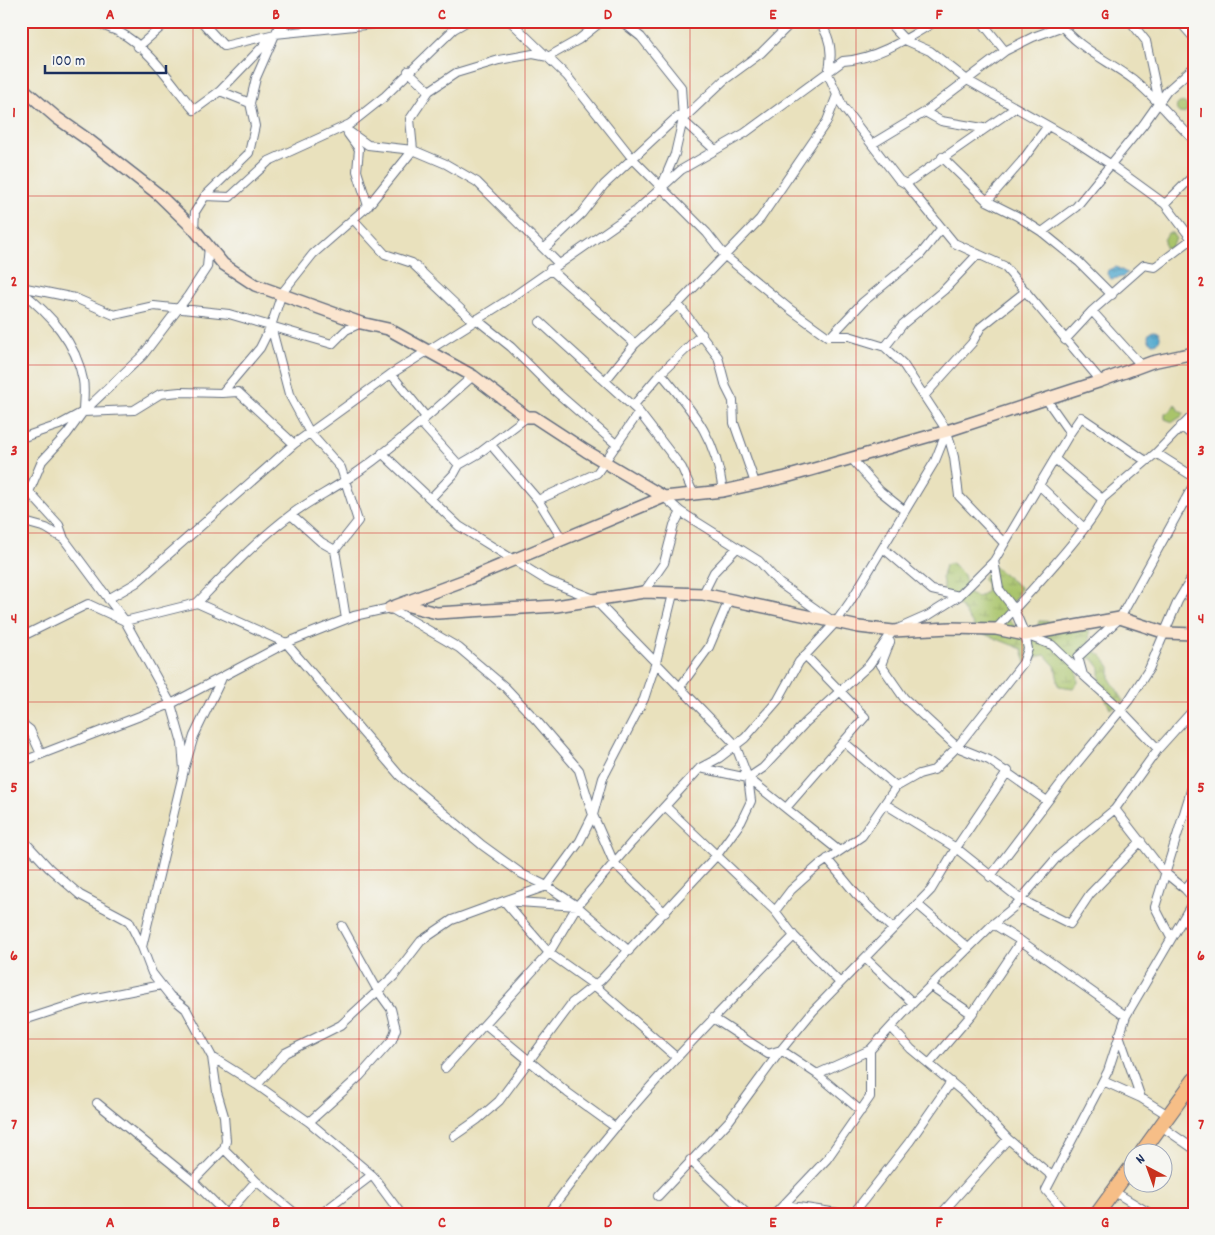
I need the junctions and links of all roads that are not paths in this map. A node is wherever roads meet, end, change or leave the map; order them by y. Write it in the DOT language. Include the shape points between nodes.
graph roads {
  1 [pos="94,21"];
  2 [pos="168,21"];
  3 [pos="201,21"];
  4 [pos="281,21"];
  5 [pos="289,21"];
  6 [pos="404,21"];
  7 [pos="468,21"];
  8 [pos="510,21"];
  9 [pos="602,21"];
  10 [pos="621,21"];
  11 [pos="628,21"];
  12 [pos="643,21"];
  13 [pos="794,21"];
  14 [pos="818,21"];
  15 [pos="887,21"];
  16 [pos="936,21"];
  17 [pos="981,21"];
  18 [pos="1077,21"];
  19 [pos="1130,21"];
  20 [pos="1180,21"];
  21 [pos="1060,24"];
  22 [pos="275,34"];
  23 [pos="1194,38"];
  24 [pos="905,40"];
  25 [pos="138,47"];
  26 [pos="1005,51"];
  27 [pos="548,56"];
  28 [pos="1194,68"];
  29 [pos="408,71"];
  30 [pos="828,74"];
  31 [pos="967,80"];
  32 [pos="21,87"];
  33 [pos="220,91"];
  34 [pos="429,91"];
  35 [pos="838,95"];
  36 [pos="1159,102"];
  37 [pos="250,103"];
  38 [pos="1015,108"];
  39 [pos="925,112"];
  40 [pos="683,119"];
  41 [pos="1047,127"];
  42 [pos="344,128"];
  43 [pos="983,128"];
  44 [pos="1194,140"];
  45 [pos="872,144"];
  46 [pos="413,150"];
  47 [pos="715,150"];
  48 [pos="942,157"];
  49 [pos="632,158"];
  50 [pos="1110,164"];
  51 [pos="1194,175"];
  52 [pos="906,184"];
  53 [pos="660,189"];
  54 [pos="206,196"];
  55 [pos="987,201"];
  56 [pos="1165,204"];
  57 [pos="368,206"];
  58 [pos="353,219"];
  59 [pos="194,229"];
  60 [pos="941,229"];
  61 [pos="1042,232"];
  62 [pos="1193,240"];
  63 [pos="209,247"];
  64 [pos="544,249"];
  65 [pos="978,254"];
  66 [pos="725,256"];
  67 [pos="558,263"];
  68 [pos="550,269"];
  69 [pos="21,287"];
  70 [pos="21,291"];
  71 [pos="1026,291"];
  72 [pos="282,293"];
  73 [pos="1112,296"];
  74 [pos="678,304"];
  75 [pos="176,308"];
  76 [pos="1092,311"];
  77 [pos="474,320"];
  78 [pos="540,322"];
  79 [pos="360,323"];
  80 [pos="271,326"];
  81 [pos="702,334"];
  82 [pos="832,335"];
  83 [pos="1065,340"];
  84 [pos="635,344"];
  85 [pos="885,347"];
  86 [pos="426,350"];
  87 [pos="1194,353"];
  88 [pos="1141,366"];
  89 [pos="661,373"];
  90 [pos="391,374"];
  91 [pos="473,376"];
  92 [pos="606,381"];
  93 [pos="1101,381"];
  94 [pos="222,393"];
  95 [pos="925,395"];
  96 [pos="1046,399"];
  97 [pos="636,409"];
  98 [pos="83,412"];
  99 [pos="1194,414"];
  100 [pos="527,417"];
  101 [pos="423,420"];
  102 [pos="1181,426"];
  103 [pos="947,431"];
  104 [pos="310,433"];
  105 [pos="1070,433"];
  106 [pos="1194,437"];
  107 [pos="21,438"];
  108 [pos="294,444"];
  109 [pos="491,445"];
  110 [pos="618,445"];
  111 [pos="382,453"];
  112 [pos="1156,453"];
  113 [pos="851,458"];
  114 [pos="1054,459"];
  115 [pos="1146,460"];
  116 [pos="605,462"];
  117 [pos="459,465"];
  118 [pos="1194,477"];
  119 [pos="347,479"];
  120 [pos="755,483"];
  121 [pos="1194,484"];
  122 [pos="1040,486"];
  123 [pos="723,491"];
  124 [pos="694,495"];
  125 [pos="664,497"];
  126 [pos="431,498"];
  127 [pos="1102,499"];
  128 [pos="538,500"];
  129 [pos="1185,500"];
  130 [pos="1194,507"];
  131 [pos="905,511"];
  132 [pos="681,512"];
  133 [pos="291,515"];
  134 [pos="21,521"];
  135 [pos="1084,528"];
  136 [pos="64,539"];
  137 [pos="562,539"];
  138 [pos="1004,543"];
  139 [pos="736,548"];
  140 [pos="883,548"];
  141 [pos="335,550"];
  142 [pos="513,558"];
  143 [pos="994,561"];
  144 [pos="1194,574"];
  145 [pos="644,592"];
  146 [pos="673,594"];
  147 [pos="704,594"];
  148 [pos="959,596"];
  149 [pos="108,599"];
  150 [pos="594,599"];
  151 [pos="729,600"];
  152 [pos="196,602"];
  153 [pos="395,606"];
  154 [pos="1014,609"];
  155 [pos="1120,618"];
  156 [pos="346,619"];
  157 [pos="125,621"];
  158 [pos="836,622"];
  159 [pos="996,629"];
  160 [pos="894,631"];
  161 [pos="1166,633"];
  162 [pos="1194,634"];
  163 [pos="1025,635"];
  164 [pos="21,637"];
  165 [pos="286,643"];
  166 [pos="805,655"];
  167 [pos="656,662"];
  168 [pos="222,679"];
  169 [pos="680,687"];
  170 [pos="841,692"];
  171 [pos="171,704"];
  172 [pos="1194,709"];
  173 [pos="1122,710"];
  174 [pos="1185,719"];
  175 [pos="21,723"];
  176 [pos="1194,725"];
  177 [pos="844,742"];
  178 [pos="734,744"];
  179 [pos="957,747"];
  180 [pos="1158,749"];
  181 [pos="42,754"];
  182 [pos="21,762"];
  183 [pos="700,768"];
  184 [pos="184,770"];
  185 [pos="1008,771"];
  186 [pos="748,778"];
  187 [pos="1194,781"];
  188 [pos="896,787"];
  189 [pos="1046,801"];
  190 [pos="885,804"];
  191 [pos="665,806"];
  192 [pos="786,808"];
  193 [pos="1115,809"];
  194 [pos="593,815"];
  195 [pos="24,841"];
  196 [pos="1141,841"];
  197 [pos="956,848"];
  198 [pos="838,850"];
  199 [pos="717,855"];
  200 [pos="827,859"];
  201 [pos="614,863"];
  202 [pos="1164,872"];
  203 [pos="990,877"];
  204 [pos="1194,878"];
  205 [pos="547,886"];
  206 [pos="1186,889"];
  207 [pos="1020,899"];
  208 [pos="1194,899"];
  209 [pos="504,901"];
  210 [pos="917,904"];
  211 [pos="578,906"];
  212 [pos="775,911"];
  213 [pos="665,913"];
  214 [pos="993,924"];
  215 [pos="342,926"];
  216 [pos="893,929"];
  217 [pos="794,936"];
  218 [pos="1171,938"];
  219 [pos="1021,941"];
  220 [pos="142,946"];
  221 [pos="968,948"];
  222 [pos="629,951"];
  223 [pos="550,953"];
  224 [pos="865,958"];
  225 [pos="840,983"];
  226 [pos="161,985"];
  227 [pos="594,985"];
  228 [pos="932,986"];
  229 [pos="378,991"];
  230 [pos="913,1003"];
  231 [pos="972,1014"];
  232 [pos="1126,1016"];
  233 [pos="713,1018"];
  234 [pos="21,1022"];
  235 [pos="485,1024"];
  236 [pos="890,1027"];
  237 [pos="1119,1035"];
  238 [pos="781,1050"];
  239 [pos="870,1050"];
  240 [pos="212,1057"];
  241 [pos="676,1057"];
  242 [pos="529,1060"];
  243 [pos="929,1064"];
  244 [pos="445,1068"];
  245 [pos="818,1074"];
  246 [pos="1194,1080"];
  247 [pos="1103,1081"];
  248 [pos="951,1082"];
  249 [pos="257,1085"];
  250 [pos="1141,1098"];
  251 [pos="96,1103"];
  252 [pos="861,1111"];
  253 [pos="1164,1121"];
  254 [pos="309,1122"];
  255 [pos="615,1127"];
  256 [pos="454,1136"];
  257 [pos="1008,1139"];
  258 [pos="1149,1142"];
  259 [pos="1194,1149"];
  260 [pos="224,1150"];
  261 [pos="690,1160"];
  262 [pos="372,1175"];
  263 [pos="1052,1176"];
  264 [pos="1122,1179"];
  265 [pos="193,1181"];
  266 [pos="256,1181"];
  267 [pos="1113,1191"];
  268 [pos="658,1196"];
  269 [pos="785,1204"];
  270 [pos="226,1214"];
  271 [pos="296,1214"];
  272 [pos="321,1214"];
  273 [pos="401,1214"];
  274 [pos="548,1214"];
  275 [pos="747,1214"];
  276 [pos="775,1214"];
  277 [pos="844,1214"];
  278 [pos="854,1214"];
  279 [pos="940,1214"];
  280 [pos="1067,1214"];
  281 [pos="1097,1214"];
  282 [pos="1151,1214"];
  1 -- 25 [label="street" via="118,32"];
  2 -- 25 [label="street"];
  3 -- 22 [label="street" via="224,46"];
  4 -- 22 [label="street"];
  5 -- 22 [label="street"];
  6 -- 22 [label="street"];
  7 -- 29 [label="street" via="454,29"];
  8 -- 27 [label="street"];
  9 -- 27 [label="street" via="578,40"];
  10 -- 40 [label="street" via="642,37 681,87"];
  11 -- 12 [label="street" via="638,25"];
  13 -- 40 [label="street" via="761,54 723,81"];
  14 -- 30 [label="street" via="824,27 833,56"];
  15 -- 24 [label="street"];
  16 -- 24 [label="street"];
  17 -- 26 [label="street"];
  18 -- 21 [label="street"];
  19 -- 36 [label="street" via="1146,41"];
  20 -- 23 [label="street"];
  21 -- 26 [label="street"];
  21 -- 36 [label="street" via="1088,52 1132,79"];
  22 -- 33 [label="street"];
  22 -- 37 [label="street" via="256,78"];
  24 -- 30 [label="street" via="858,60 843,60"];
  24 -- 31 [label="street" via="930,51"];
  25 -- 33 [label="street" via="194,110"];
  26 -- 31 [label="street"];
  27 -- 34 [label="street" via="533,54 499,60 456,73"];
  27 -- 49 [label="street"];
  28 -- 36 [label="street" via="1174,83"];
  29 -- 34 [label="street"];
  29 -- 42 [label="street" via="384,96"];
  30 -- 35 [label="street"];
  30 -- 47 [label="street" via="745,133"];
  31 -- 38 [label="street"];
  31 -- 39 [label="street"];
  32 -- 59 [label="street" via="158,194"];
  33 -- 37 [label="street"];
  34 -- 46 [label="street" via="410,119"];
  35 -- 45 [label="street" via="843,107"];
  35 -- 66 [label="street" via="827,121 760,220"];
  36 -- 44 [label="street"];
  36 -- 50 [label="street"];
  37 -- 54 [label="street" via="254,126 249,153"];
  38 -- 41 [label="street"];
  38 -- 43 [label="street"];
  39 -- 43 [label="street" via="941,120"];
  39 -- 45 [label="street"];
  40 -- 47 [label="street"];
  40 -- 49 [label="street" via="678,116"];
  40 -- 53 [label="street" via="675,154"];
  41 -- 50 [label="street"];
  41 -- 55 [label="street"];
  42 -- 46 [label="street" via="368,146"];
  42 -- 54 [label="street" via="269,161 230,197"];
  42 -- 57 [label="street" via="359,149 357,170"];
  43 -- 48 [label="street"];
  45 -- 52 [label="street" via="899,180"];
  46 -- 57 [label="street"];
  46 -- 64 [label="street" via="477,182"];
  47 -- 53 [label="street" via="681,170"];
  48 -- 52 [label="street"];
  48 -- 55 [label="street"];
  49 -- 53 [label="street"];
  49 -- 64 [label="street"];
  50 -- 56 [label="street"];
  50 -- 61 [label="street" via="1076,207"];
  51 -- 56 [label="street"];
  52 -- 60 [label="street"];
  53 -- 66 [label="street" via="707,233"];
  53 -- 67 [label="street" via="636,210"];
  54 -- 59 [label="street" via="195,212"];
  55 -- 61 [label="street"];
  56 -- 62 [label="street"];
  57 -- 58 [label="street"];
  58 -- 72 [label="street" via="313,254"];
  58 -- 77 [label="street" via="385,254 412,263"];
  59 -- 63 [label="street"];
  60 -- 65 [label="street" via="954,243"];
  60 -- 82 [label="street" via="920,255 863,302"];
  61 -- 73 [label="street" via="1079,262"];
  62 -- 73 [label="street" via="1155,267 1144,265"];
  63 -- 72 [label="street" via="223,264 255,286"];
  63 -- 75 [label="street" via="207,267"];
  64 -- 67 [label="street"];
  65 -- 71 [label="street" via="1004,266"];
  65 -- 85 [label="street" via="944,290 903,324"];
  66 -- 74 [label="street"];
  66 -- 82 [label="street" via="791,310 827,336"];
  67 -- 68 [label="street"];
  68 -- 77 [label="street"];
  68 -- 84 [label="street"];
  69 -- 75 [label="street" via="76,298 114,315 154,306"];
  70 -- 98 [label="street" via="47,312 68,340 83,380"];
  71 -- 83 [label="street"];
  71 -- 95 [label="street" via="980,327 972,344"];
  72 -- 79 [label="street"];
  72 -- 80 [label="street"];
  73 -- 76 [label="street"];
  74 -- 81 [label="street"];
  74 -- 84 [label="street"];
  75 -- 80 [label="street" via="229,314"];
  75 -- 98 [label="street" via="143,354"];
  76 -- 83 [label="street"];
  76 -- 88 [label="street"];
  77 -- 86 [label="street"];
  77 -- 110 [label="street" via="511,347 555,391"];
  78 -- 92 [label="street"];
  79 -- 80 [label="street" via="346,330 332,344"];
  79 -- 86 [label="street" via="388,329"];
  80 -- 94 [label="street" via="260,348"];
  80 -- 104 [label="street" via="286,386"];
  81 -- 89 [label="street"];
  81 -- 120 [label="street" via="718,357 733,400 734,422"];
  82 -- 85 [label="street" via="863,339"];
  83 -- 93 [label="street"];
  84 -- 92 [label="street"];
  85 -- 95 [label="street"];
  86 -- 90 [label="street"];
  86 -- 91 [label="street"];
  87 -- 88 [label="street"];
  88 -- 93 [label="street"];
  89 -- 97 [label="street"];
  89 -- 123 [label="street" via="703,425 720,466"];
  90 -- 101 [label="street"];
  90 -- 104 [label="street"];
  91 -- 100 [label="street"];
  91 -- 101 [label="street"];
  92 -- 97 [label="street"];
  93 -- 96 [label="street"];
  94 -- 98 [label="street" via="174,392 160,394 134,410"];
  94 -- 108 [label="street" via="238,392"];
  95 -- 103 [label="street"];
  96 -- 103 [label="street"];
  96 -- 105 [label="street"];
  97 -- 110 [label="street"];
  97 -- 124 [label="street" via="682,468"];
  98 -- 107 [label="street" via="59,425"];
  98 -- 136 [label="street" via="42,461 29,492 59,525"];
  99 -- 102 [label="street"];
  100 -- 109 [label="street"];
  100 -- 116 [label="street" via="534,417"];
  101 -- 111 [label="street"];
  101 -- 117 [label="street"];
  102 -- 106 [label="street"];
  102 -- 112 [label="street"];
  103 -- 113 [label="street"];
  103 -- 131 [label="street" via="935,462"];
  103 -- 138 [label="street" via="959,496"];
  104 -- 108 [label="street"];
  104 -- 119 [label="street" via="342,468"];
  105 -- 114 [label="street"];
  105 -- 115 [label="street" via="1082,417"];
  108 -- 149 [label="street" via="136,583"];
  109 -- 117 [label="street"];
  109 -- 128 [label="street"];
  110 -- 116 [label="street"];
  111 -- 119 [label="street"];
  111 -- 126 [label="street"];
  112 -- 115 [label="street"];
  112 -- 118 [label="street"];
  113 -- 120 [label="street"];
  113 -- 131 [label="street" via="880,491"];
  114 -- 122 [label="street"];
  114 -- 127 [label="street"];
  115 -- 127 [label="street"];
  116 -- 125 [label="street"];
  116 -- 128 [label="street" via="597,472"];
  117 -- 126 [label="street"];
  119 -- 133 [label="street"];
  119 -- 141 [label="street" via="358,522"];
  120 -- 123 [label="street"];
  121 -- 129 [label="street"];
  122 -- 135 [label="street"];
  122 -- 138 [label="street"];
  123 -- 124 [label="street"];
  124 -- 125 [label="street"];
  125 -- 132 [label="street"];
  125 -- 137 [label="street"];
  126 -- 142 [label="street" via="459,526"];
  127 -- 135 [label="street" via="1101,506"];
  128 -- 137 [label="street"];
  129 -- 130 [label="street"];
  129 -- 155 [label="street"];
  131 -- 140 [label="street"];
  132 -- 139 [label="street"];
  132 -- 145 [label="street" via="674,524 664,563"];
  133 -- 141 [label="street"];
  133 -- 152 [label="street"];
  134 -- 136 [label="street" via="46,528"];
  135 -- 154 [label="street"];
  136 -- 149 [label="street"];
  137 -- 142 [label="street"];
  138 -- 143 [label="street"];
  139 -- 147 [label="street" via="714,572"];
  139 -- 158 [label="street" via="759,561 779,583"];
  140 -- 148 [label="street" via="932,590"];
  140 -- 158 [label="street"];
  141 -- 156 [label="street"];
  142 -- 150 [label="street" via="546,580"];
  142 -- 153 [label="street"];
  143 -- 148 [label="street"];
  143 -- 154 [label="street" via="1000,589"];
  144 -- 161 [label="street" via="1178,601"];
  145 -- 146 [label="street"];
  145 -- 150 [label="street"];
  146 -- 147 [label="street"];
  146 -- 167 [label="street"];
  147 -- 151 [label="street"];
  148 -- 160 [label="street" via="929,615"];
  149 -- 157 [label="street"];
  150 -- 153 [label="street" via="556,606 437,613"];
  150 -- 167 [label="street"];
  151 -- 158 [label="street"];
  151 -- 169 [label="street" via="709,647"];
  152 -- 157 [label="street"];
  152 -- 165 [label="street"];
  153 -- 156 [label="street"];
  153 -- 194 [label="street" via="459,648 505,687 579,770"];
  154 -- 159 [label="street"];
  154 -- 163 [label="street"];
  155 -- 161 [label="street"];
  155 -- 163 [label="street"];
  155 -- 173 [label="street" via="1078,656 1083,675"];
  156 -- 165 [label="street"];
  157 -- 164 [label="street" via="88,604"];
  157 -- 171 [label="street"];
  158 -- 160 [label="street"];
  158 -- 166 [label="street"];
  159 -- 160 [label="street"];
  159 -- 163 [label="street"];
  160 -- 170 [label="street" via="869,665"];
  160 -- 179 [label="street" via="881,665 904,698"];
  161 -- 162 [label="street"];
  161 -- 173 [label="street" via="1149,669"];
  163 -- 173 [label="street" via="1052,645"];
  163 -- 179 [label="street" via="1028,649 1023,663"];
  165 -- 168 [label="street"];
  165 -- 205 [label="street" via="400,776 482,845 522,874"];
  166 -- 170 [label="street"];
  166 -- 178 [label="street" via="778,700 745,738"];
  167 -- 169 [label="street"];
  167 -- 194 [label="street" via="644,699 603,778"];
  168 -- 171 [label="street"];
  168 -- 184 [label="street" via="194,736"];
  169 -- 178 [label="street"];
  170 -- 177 [label="street" via="865,717"];
  170 -- 186 [label="street" via="806,722 763,768"];
  171 -- 181 [label="street"];
  171 -- 184 [label="street" via="182,743"];
  172 -- 174 [label="street"];
  173 -- 180 [label="street"];
  173 -- 189 [label="street"];
  174 -- 176 [label="street"];
  174 -- 180 [label="street"];
  175 -- 181 [label="street" via="30,730"];
  177 -- 188 [label="street"];
  177 -- 192 [label="street"];
  178 -- 183 [label="street" via="719,758"];
  178 -- 186 [label="street"];
  179 -- 185 [label="street"];
  179 -- 188 [label="street" via="934,770"];
  180 -- 193 [label="street"];
  181 -- 182 [label="street"];
  183 -- 186 [label="street"];
  183 -- 191 [label="street"];
  184 -- 220 [label="street"];
  185 -- 189 [label="street"];
  185 -- 197 [label="street"];
  186 -- 192 [label="street"];
  186 -- 199 [label="street" via="751,801 741,822"];
  187 -- 202 [label="street"];
  188 -- 190 [label="street"];
  189 -- 203 [label="street"];
  190 -- 197 [label="street"];
  190 -- 198 [label="street" via="862,836"];
  191 -- 199 [label="street"];
  191 -- 201 [label="street"];
  192 -- 198 [label="street"];
  193 -- 196 [label="street"];
  193 -- 207 [label="street" via="1059,855"];
  194 -- 201 [label="street"];
  194 -- 205 [label="street" via="580,841"];
  195 -- 220 [label="street" via="80,895 129,921"];
  196 -- 202 [label="street"];
  196 -- 207 [label="street" via="1090,894 1070,924"];
  197 -- 203 [label="street"];
  197 -- 210 [label="street" via="931,890"];
  198 -- 200 [label="street"];
  199 -- 212 [label="street"];
  199 -- 213 [label="street"];
  200 -- 212 [label="street" via="791,890"];
  200 -- 216 [label="street" via="856,894"];
  201 -- 211 [label="street"];
  201 -- 213 [label="street"];
  202 -- 206 [label="street"];
  202 -- 218 [label="street" via="1155,906"];
  203 -- 207 [label="street"];
  204 -- 206 [label="street"];
  205 -- 209 [label="street"];
  205 -- 211 [label="street"];
  206 -- 208 [label="street"];
  207 -- 214 [label="street"];
  208 -- 218 [label="street"];
  209 -- 211 [label="street"];
  209 -- 223 [label="street"];
  209 -- 229 [label="street" via="452,920 421,940 394,976"];
  210 -- 216 [label="street"];
  210 -- 221 [label="street"];
  211 -- 222 [label="street"];
  211 -- 223 [label="street"];
  212 -- 217 [label="street"];
  213 -- 222 [label="street"];
  214 -- 219 [label="street"];
  214 -- 221 [label="street"];
  215 -- 229 [label="street"];
  216 -- 224 [label="street"];
  217 -- 225 [label="street"];
  217 -- 233 [label="street"];
  218 -- 232 [label="street"];
  219 -- 231 [label="street"];
  219 -- 232 [label="street"];
  220 -- 226 [label="street" via="152,973"];
  221 -- 228 [label="street"];
  222 -- 227 [label="street"];
  223 -- 227 [label="street"];
  223 -- 235 [label="street"];
  224 -- 225 [label="street"];
  224 -- 230 [label="street"];
  225 -- 238 [label="street"];
  226 -- 234 [label="street" via="86,1000"];
  226 -- 240 [label="street" via="186,1009"];
  227 -- 241 [label="street"];
  227 -- 242 [label="street" via="572,1002"];
  228 -- 230 [label="street"];
  228 -- 231 [label="street"];
  229 -- 249 [label="street" via="341,1024 285,1053"];
  229 -- 254 [label="street" via="391,1009 396,1029 392,1040 360,1076"];
  230 -- 236 [label="street"];
  231 -- 243 [label="street"];
  232 -- 237 [label="street"];
  233 -- 238 [label="street" via="768,1054"];
  233 -- 241 [label="street"];
  235 -- 242 [label="street"];
  235 -- 244 [label="street"];
  236 -- 239 [label="street"];
  236 -- 243 [label="street"];
  237 -- 247 [label="street"];
  237 -- 250 [label="street"];
  238 -- 245 [label="street"];
  238 -- 261 [label="street" via="729,1121"];
  239 -- 245 [label="street"];
  239 -- 252 [label="street" via="870,1097"];
  240 -- 249 [label="street"];
  240 -- 260 [label="street" via="224,1116"];
  241 -- 255 [label="street"];
  242 -- 255 [label="street"];
  242 -- 256 [label="street" via="499,1101"];
  243 -- 248 [label="street"];
  245 -- 252 [label="street"];
  246 -- 253 [label="highway"];
  247 -- 250 [label="street"];
  247 -- 263 [label="street"];
  248 -- 257 [label="street"];
  248 -- 278 [label="street"];
  249 -- 254 [label="street"];
  250 -- 253 [label="street"];
  251 -- 265 [label="street"];
  252 -- 269 [label="street" via="827,1159"];
  253 -- 258 [label="highway"];
  253 -- 259 [label="street"];
  254 -- 262 [label="street"];
  255 -- 274 [label="street"];
  257 -- 263 [label="street"];
  257 -- 279 [label="street"];
  260 -- 265 [label="street"];
  260 -- 266 [label="street"];
  261 -- 268 [label="street"];
  261 -- 275 [label="street"];
  262 -- 272 [label="street"];
  262 -- 273 [label="street"];
  263 -- 280 [label="street" via="1046,1190"];
  264 -- 267 [label="highway"];
  265 -- 270 [label="street"];
  266 -- 270 [label="street"];
  266 -- 271 [label="street"];
  267 -- 281 [label="highway"];
  267 -- 282 [label="street"];
  269 -- 276 [label="street"];
  269 -- 277 [label="street"];
}
